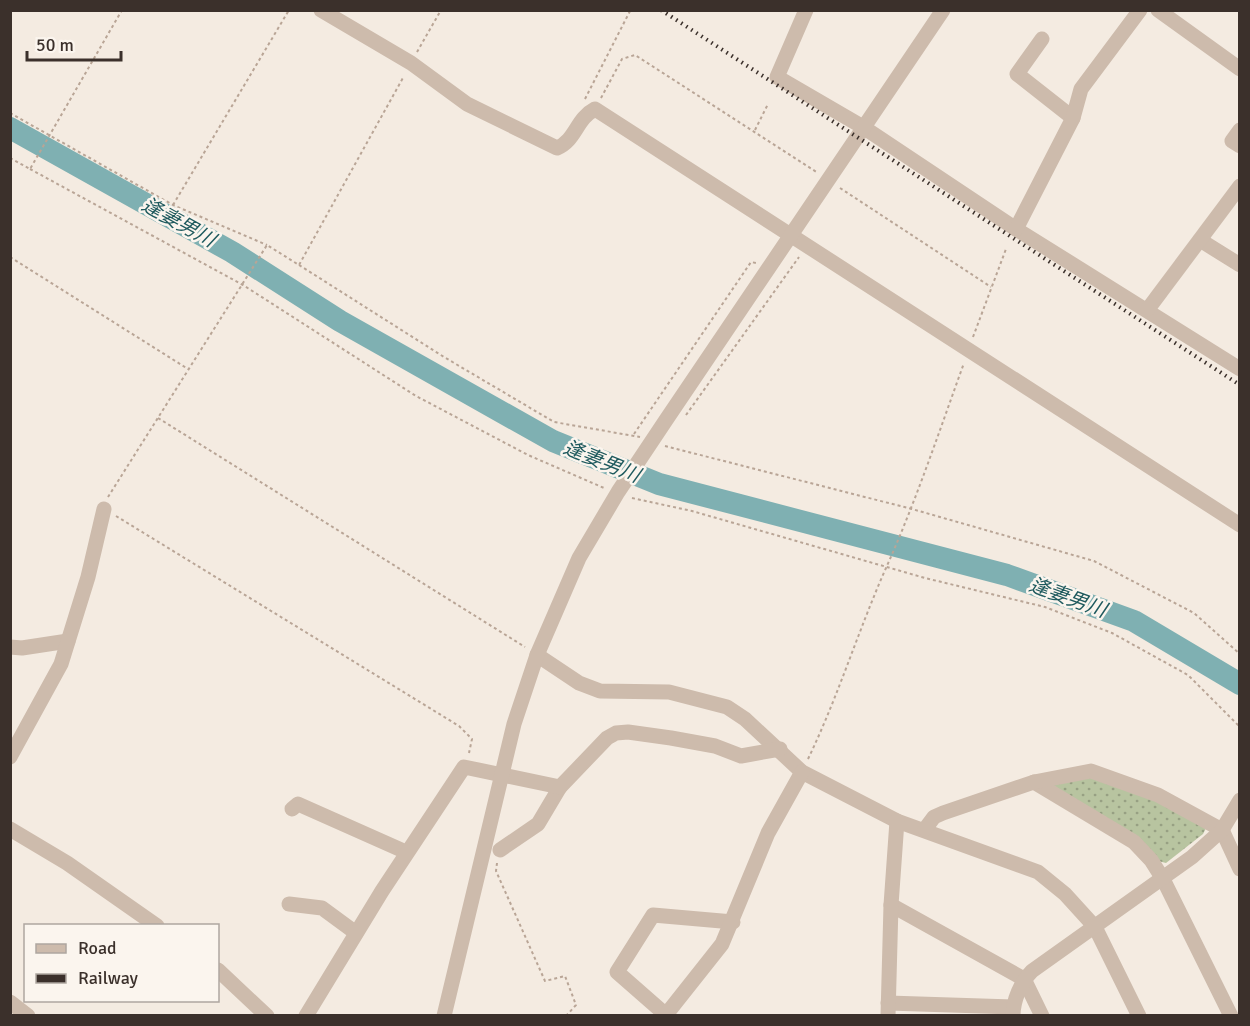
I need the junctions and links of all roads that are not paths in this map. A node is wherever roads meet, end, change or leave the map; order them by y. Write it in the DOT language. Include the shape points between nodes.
graph roads {
  1 [pos="321,10"];
  2 [pos="806,10"];
  3 [pos="943,10"];
  4 [pos="1140,10"];
  5 [pos="1158,10"];
  6 [pos="1042,39"];
  7 [pos="1239,69"];
  8 [pos="1073,118"];
  9 [pos="863,127"];
  10 [pos="1239,130"];
  11 [pos="1239,146"];
  12 [pos="1239,186"];
  13 [pos="1016,229"];
  14 [pos="789,237"];
  15 [pos="1200,240"];
  16 [pos="1239,265"];
  17 [pos="1148,309"];
  18 [pos="1239,369"];
  19 [pos="104,509"];
  20 [pos="1239,525"];
  21 [pos="68,641"];
  22 [pos="10,647"];
  23 [pos="537,654"];
  24 [pos="780,748"];
  25 [pos="10,757"];
  26 [pos="802,772"];
  27 [pos="502,774"];
  28 [pos="1034,782"];
  29 [pos="560,787"];
  30 [pos="1239,800"];
  31 [pos="292,809"];
  32 [pos="897,821"];
  33 [pos="10,829"];
  34 [pos="926,829"];
  35 [pos="1222,831"];
  36 [pos="500,850"];
  37 [pos="406,852"];
  38 [pos="1239,868"];
  39 [pos="1163,879"];
  40 [pos="289,904"];
  41 [pos="891,905"];
  42 [pos="733,922"];
  43 [pos="154,924"];
  44 [pos="1095,927"];
  45 [pos="356,933"];
  46 [pos="219,971"];
  47 [pos="1024,979"];
  48 [pos="10,1002"];
  49 [pos="888,1009"];
  50 [pos="1013,1011"];
  51 [pos="666,1015"];
  52 [pos="28,1016"];
  53 [pos="267,1016"];
  54 [pos="306,1016"];
  55 [pos="444,1016"];
  56 [pos="1042,1016"];
  57 [pos="1138,1016"];
  58 [pos="1231,1016"];
  1 -- 14 [label="street" via="411,63 467,104 557,148 569,143 589,112"];
  2 -- 9 [label="street" via="777,77"];
  3 -- 9 [label="street"];
  4 -- 8 [label="street" via="1081,89"];
  5 -- 7 [label="street"];
  6 -- 8 [label="street" via="1017,74"];
  8 -- 13 [label="street"];
  9 -- 13 [label="street"];
  9 -- 14 [label="street"];
  10 -- 11 [label="street" via="1232,141"];
  12 -- 15 [label="street"];
  13 -- 17 [label="street"];
  14 -- 20 [label="street"];
  14 -- 23 [label="street" via="618,492 579,558"];
  15 -- 16 [label="street"];
  15 -- 17 [label="street"];
  17 -- 18 [label="street"];
  19 -- 21 [label="street"];
  21 -- 22 [label="street"];
  21 -- 25 [label="street" via="61,664"];
  23 -- 24 [label="street" via="579,683 600,691 669,692 727,707"];
  23 -- 27 [label="street"];
  24 -- 26 [label="street"];
  24 -- 29 [label="street" via="741,756 715,746 616,733"];
  26 -- 32 [label="street"];
  26 -- 42 [label="street" via="768,833"];
  27 -- 29 [label="street"];
  27 -- 37 [label="street" via="464,767"];
  27 -- 55 [label="street"];
  28 -- 34 [label="street" via="934,817"];
  28 -- 35 [label="street" via="1091,771 1158,795"];
  28 -- 39 [label="street" via="1134,842"];
  29 -- 36 [label="street" via="538,824"];
  30 -- 35 [label="street"];
  31 -- 37 [label="street" via="298,804"];
  32 -- 34 [label="street"];
  32 -- 41 [label="street"];
  33 -- 43 [label="street" via="68,863"];
  34 -- 44 [label="street" via="1038,872"];
  35 -- 38 [label="street"];
  35 -- 39 [label="street"];
  37 -- 45 [label="street"];
  39 -- 44 [label="street"];
  39 -- 58 [label="street"];
  40 -- 45 [label="street" via="322,908"];
  41 -- 47 [label="street"];
  41 -- 49 [label="street"];
  42 -- 51 [label="street" via="722,944"];
  42 -- 51 [label="street" via="652,915 617,972"];
  44 -- 47 [label="street"];
  44 -- 57 [label="street"];
  45 -- 54 [label="street"];
  46 -- 53 [label="street"];
  47 -- 50 [label="street"];
  47 -- 56 [label="street"];
  48 -- 52 [label="street"];
  49 -- 50 [label="street"];
}
